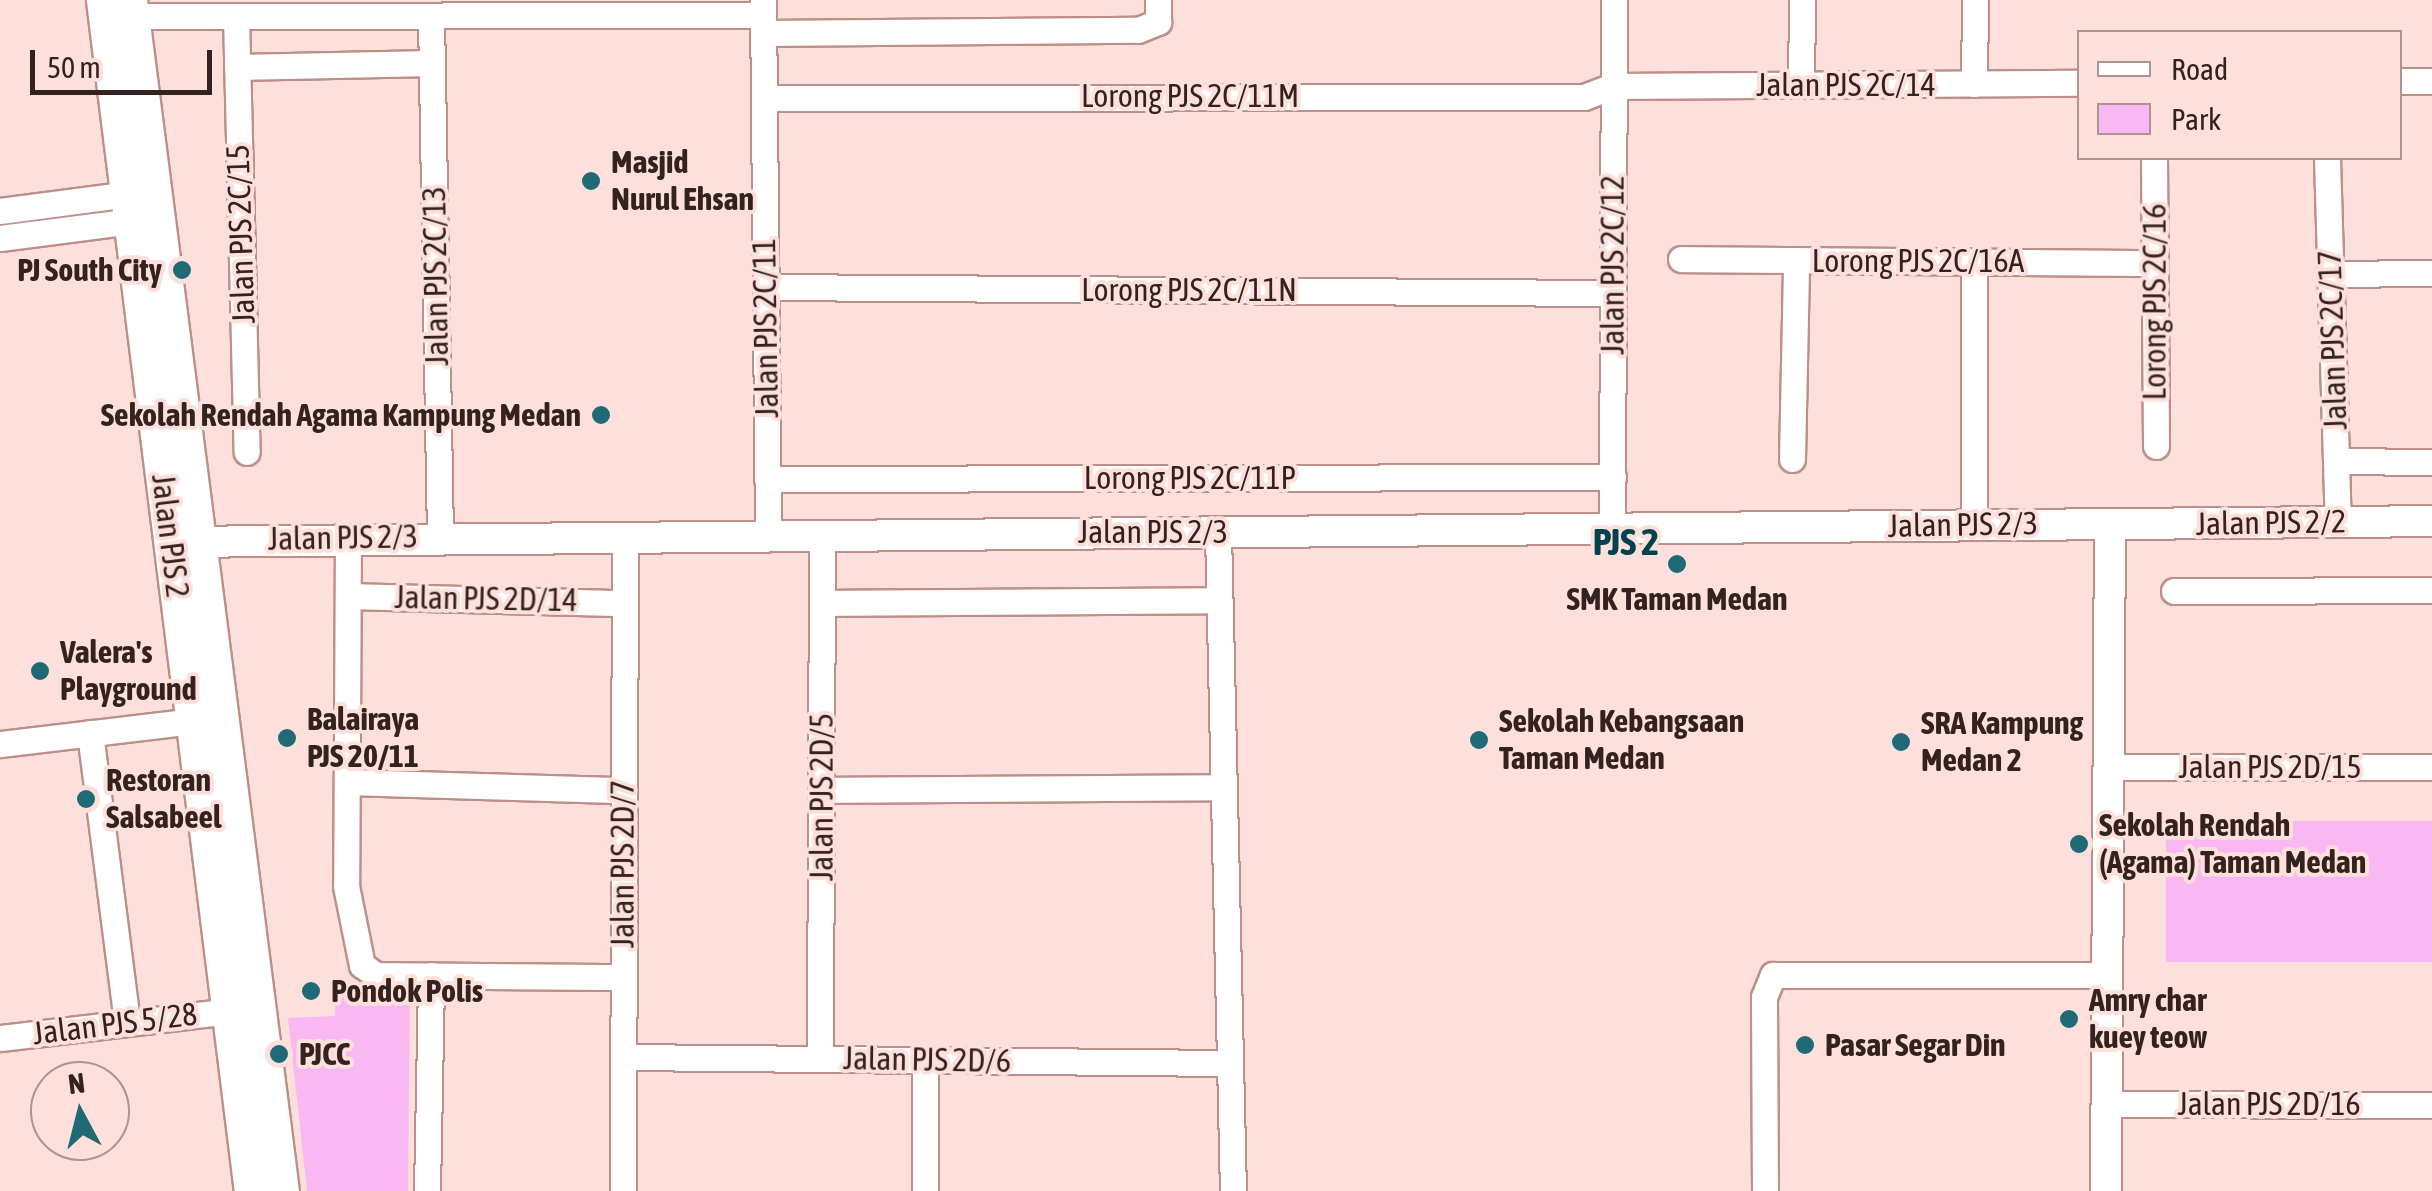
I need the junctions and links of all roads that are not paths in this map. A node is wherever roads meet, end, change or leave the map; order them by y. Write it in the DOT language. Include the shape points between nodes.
graph roads {
  1 [pos="1158,0"];
  2 [pos="1614,0"];
  3 [pos="1802,0"];
  4 [pos="1975,0"];
  5 [pos="121,5"];
  6 [pos="223,11"];
  7 [pos="432,16"];
  8 [pos="763,16"];
  9 [pos="432,63"];
  10 [pos="237,67"];
  11 [pos="2432,81"];
  12 [pos="2402,82"];
  13 [pos="1974,84"];
  14 [pos="2077,84"];
  15 [pos="1614,86"];
  16 [pos="1801,86"];
  17 [pos="764,98"];
  18 [pos="2154,160"];
  19 [pos="2327,160"];
  20 [pos="142,206"];
  21 [pos="0,211"];
  22 [pos="0,238"];
  23 [pos="1682,259"];
  24 [pos="1796,260"];
  25 [pos="1974,262"];
  26 [pos="2155,263"];
  27 [pos="2432,273"];
  28 [pos="2331,274"];
  29 [pos="766,286"];
  30 [pos="1613,293"];
  31 [pos="2156,446"];
  32 [pos="247,452"];
  33 [pos="1792,459"];
  34 [pos="2336,461"];
  35 [pos="2432,462"];
  36 [pos="1612,477"];
  37 [pos="768,479"];
  38 [pos="2432,521"];
  39 [pos="2338,522"];
  40 [pos="2110,524"];
  41 [pos="1974,525"];
  42 [pos="1612,529"];
  43 [pos="1218,532"];
  44 [pos="348,536"];
  45 [pos="625,536"];
  46 [pos="768,536"];
  47 [pos="822,536"];
  48 [pos="440,537"];
  49 [pos="183,542"];
  50 [pos="2432,590"];
  51 [pos="2174,591"];
  52 [pos="348,596"];
  53 [pos="1219,600"];
  54 [pos="624,603"];
  55 [pos="823,603"];
  56 [pos="193,721"];
  57 [pos="90,732"];
  58 [pos="0,744"];
  59 [pos="2108,767"];
  60 [pos="2432,768"];
  61 [pos="346,782"];
  62 [pos="1220,786"];
  63 [pos="623,790"];
  64 [pos="822,790"];
  65 [pos="432,975"];
  66 [pos="2107,975"];
  67 [pos="624,977"];
  68 [pos="229,1011"];
  69 [pos="126,1023"];
  70 [pos="0,1038"];
  71 [pos="624,1056"];
  72 [pos="820,1058"];
  73 [pos="926,1060"];
  74 [pos="1230,1063"];
  75 [pos="2106,1104"];
  76 [pos="2432,1105"];
  77 [pos="252,1191"];
  78 [pos="281,1191"];
  79 [pos="427,1191"];
  80 [pos="623,1191"];
  81 [pos="925,1191"];
  82 [pos="1233,1191"];
  83 [pos="1765,1191"];
  84 [pos="2106,1191"];
  1 -- 8 [label="street" via="1158,22 1138,30"];
  2 -- 15 [label="street, Jalan PJS 2C/12"];
  3 -- 16 [label="street"];
  4 -- 13 [label="street"];
  5 -- 6 [label="street"];
  5 -- 20 [label="main road, Jalan PJS 2"];
  6 -- 7 [label="street"];
  6 -- 10 [label="street, Jalan PJS 2C/15"];
  7 -- 8 [label="street"];
  7 -- 9 [label="street, Jalan PJS 2C/13"];
  8 -- 17 [label="street, Jalan PJS 2C/11"];
  9 -- 10 [label="street"];
  9 -- 48 [label="street, Jalan PJS 2C/13"];
  10 -- 32 [label="street, Jalan PJS 2C/15"];
  11 -- 12 [label="street"];
  13 -- 14 [label="street, Jalan PJS 2C/14"];
  13 -- 16 [label="street, Jalan PJS 2C/14"];
  15 -- 16 [label="street, Jalan PJS 2C/14"];
  15 -- 17 [label="street, Lorong PJS 2C/11M" via="1584,98"];
  15 -- 30 [label="street, Jalan PJS 2C/12"];
  17 -- 29 [label="street, Jalan PJS 2C/11"];
  18 -- 26 [label="street, Lorong PJS 2C/16"];
  19 -- 28 [label="street, Jalan PJS 2C/17"];
  20 -- 21 [label="street"];
  20 -- 22 [label="street"];
  20 -- 49 [label="main road, Jalan PJS 2"];
  23 -- 24 [label="street, Lorong PJS 2C/16A"];
  24 -- 25 [label="street, Lorong PJS 2C/16A"];
  24 -- 33 [label="street"];
  25 -- 26 [label="street, Lorong PJS 2C/16A"];
  25 -- 41 [label="street"];
  26 -- 31 [label="street, Lorong PJS 2C/16"];
  27 -- 28 [label="street"];
  28 -- 34 [label="street, Jalan PJS 2C/17"];
  29 -- 30 [label="street, Lorong PJS 2C/11N"];
  29 -- 37 [label="street, Jalan PJS 2C/11"];
  30 -- 36 [label="street, Jalan PJS 2C/12"];
  34 -- 35 [label="street"];
  34 -- 39 [label="street, Jalan PJS 2C/17"];
  36 -- 37 [label="street, Lorong PJS 2C/11P"];
  36 -- 42 [label="street, Jalan PJS 2C/12"];
  37 -- 46 [label="street, Jalan PJS 2C/11"];
  38 -- 39 [label="street, Jalan PJS 2/2"];
  39 -- 40 [label="street, Jalan PJS 2/2"];
  40 -- 41 [label="street, Jalan PJS 2/3"];
  40 -- 59 [label="street"];
  41 -- 42 [label="street, Jalan PJS 2/3"];
  42 -- 43 [label="street, Jalan PJS 2/3"];
  43 -- 47 [label="street, Jalan PJS 2/3"];
  43 -- 53 [label="street"];
  44 -- 48 [label="street, Jalan PJS 2/3"];
  44 -- 49 [label="street, Jalan PJS 2/3"];
  44 -- 52 [label="street"];
  45 -- 46 [label="street, Jalan PJS 2/3"];
  45 -- 48 [label="street, Jalan PJS 2/3"];
  45 -- 54 [label="street, Jalan PJS 2D/7"];
  46 -- 47 [label="street, Jalan PJS 2/3"];
  47 -- 55 [label="street, Jalan PJS 2D/5"];
  49 -- 56 [label="main road, Jalan PJS 2"];
  49 -- 78 [label="main road"];
  50 -- 51 [label="street"];
  52 -- 54 [label="street, Jalan PJS 2D/14"];
  52 -- 61 [label="street"];
  53 -- 55 [label="street"];
  53 -- 62 [label="street"];
  54 -- 63 [label="street, Jalan PJS 2D/7"];
  55 -- 64 [label="street, Jalan PJS 2D/5"];
  56 -- 57 [label="street"];
  56 -- 68 [label="main road, Jalan PJS 2"];
  57 -- 58 [label="street"];
  57 -- 69 [label="street"];
  59 -- 60 [label="street, Jalan PJS 2D/15"];
  59 -- 66 [label="street"];
  61 -- 63 [label="street"];
  61 -- 65 [label="street" via="352,931 362,965 376,975"];
  62 -- 64 [label="street"];
  62 -- 74 [label="street"];
  63 -- 67 [label="street, Jalan PJS 2D/7"];
  64 -- 72 [label="street, Jalan PJS 2D/5"];
  65 -- 67 [label="street"];
  65 -- 79 [label="street"];
  66 -- 75 [label="street"];
  66 -- 83 [label="street" via="1773,975 1764,996"];
  67 -- 71 [label="street, Jalan PJS 2D/7"];
  68 -- 69 [label="street, Jalan PJS 5/28"];
  68 -- 77 [label="main road, Jalan PJS 2"];
  69 -- 70 [label="street, Jalan PJS 5/28"];
  71 -- 72 [label="street, Jalan PJS 2D/6"];
  71 -- 80 [label="street, Jalan PJS 2D/7"];
  72 -- 73 [label="street, Jalan PJS 2D/6"];
  73 -- 74 [label="street, Jalan PJS 2D/6"];
  73 -- 81 [label="street"];
  74 -- 82 [label="street"];
  75 -- 76 [label="street, Jalan PJS 2D/16"];
  75 -- 84 [label="street"];
}
